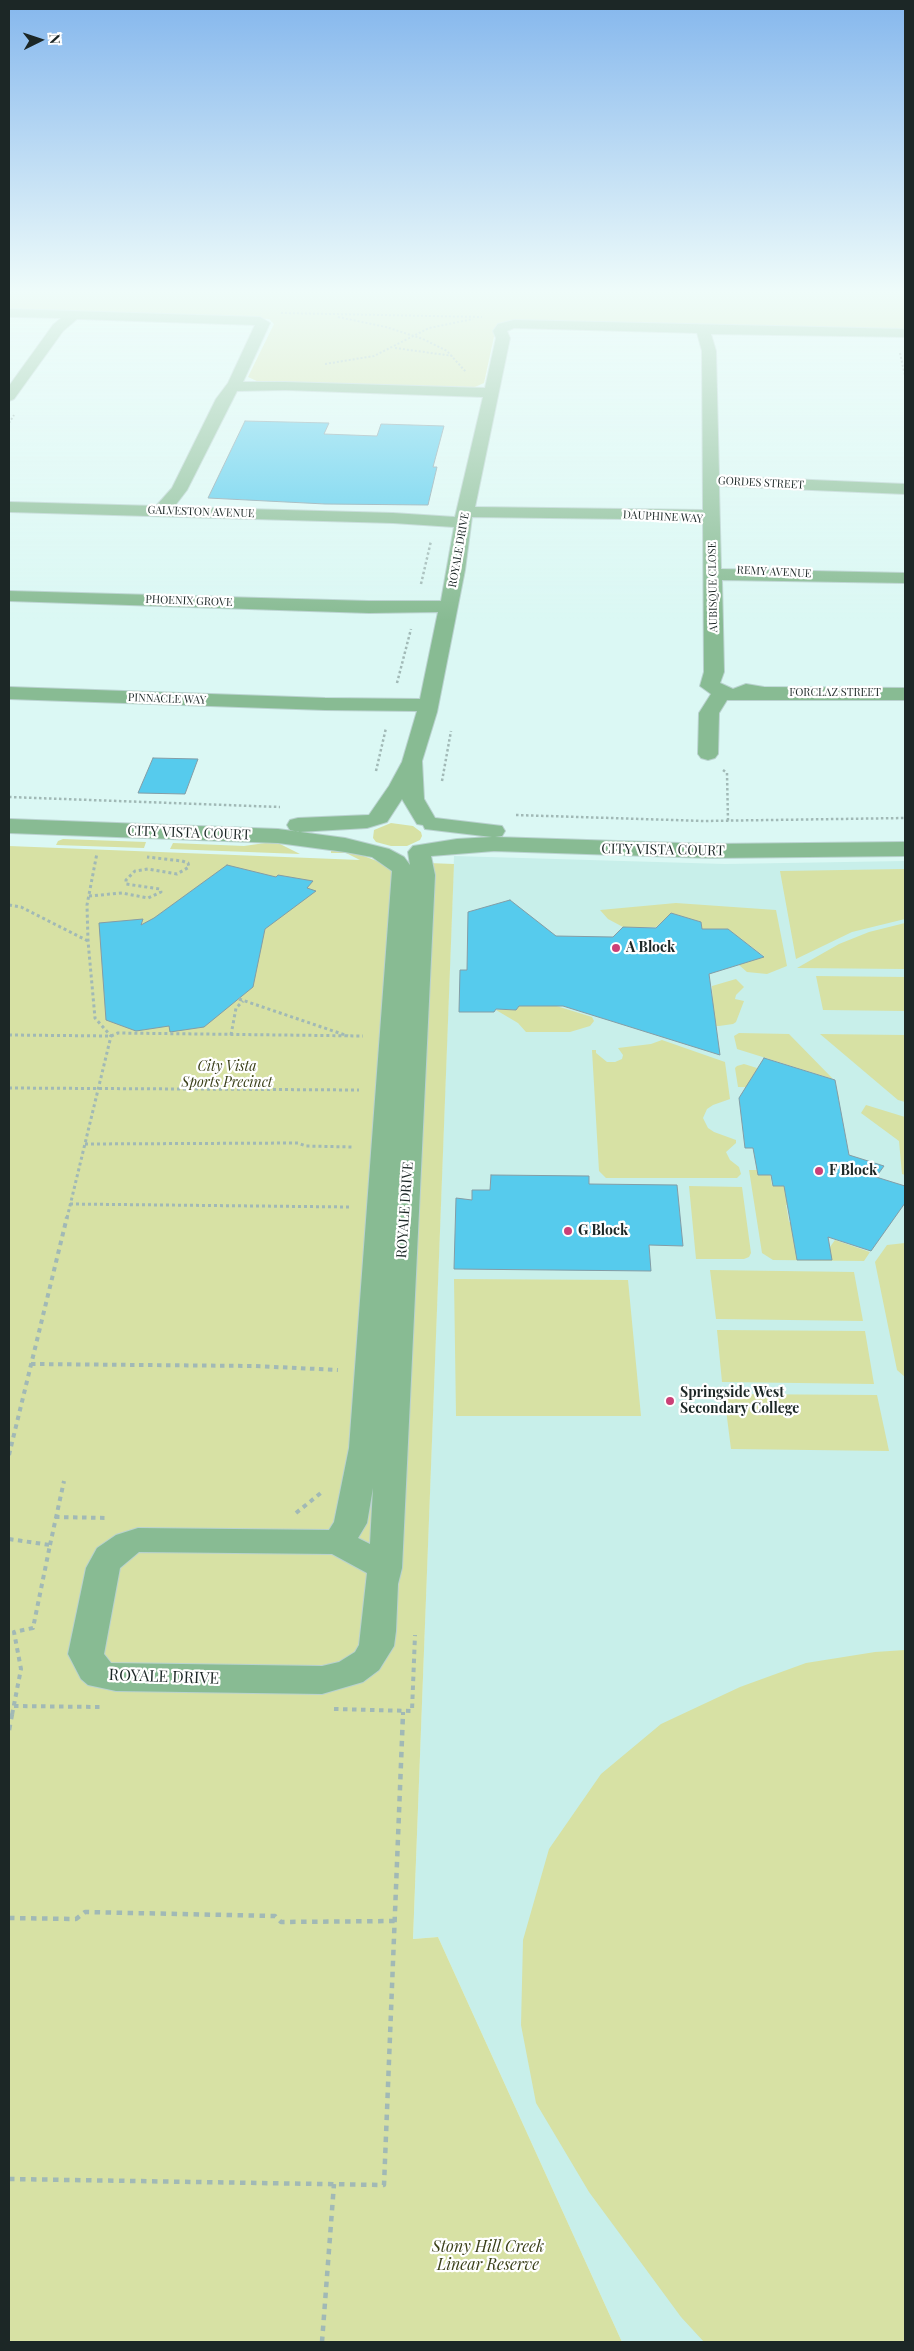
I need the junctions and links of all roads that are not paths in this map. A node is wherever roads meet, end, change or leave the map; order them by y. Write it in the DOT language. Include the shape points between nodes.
graph roads {
  1 [pos="224,402"];
  2 [pos="490,402"];
  3 [pos="710,402"];
  4 [pos="711,483"];
  5 [pos="905,489"];
  6 [pos="9,507"];
  7 [pos="168,511"];
  8 [pos="464,515"];
  9 [pos="712,517"];
  10 [pos="713,572"];
  11 [pos="905,578"];
  12 [pos="9,596"];
  13 [pos="448,610"];
  14 [pos="727,690"];
  15 [pos="9,693"];
  16 [pos="905,694"];
  17 [pos="428,708"];
  18 [pos="708,754"];
  19 [pos="412,761"];
  20 [pos="9,814"];
  21 [pos="373,818"];
  22 [pos="429,821"];
  23 [pos="9,826"];
  24 [pos="905,836"];
  25 [pos="905,849"];
  26 [pos="375,852"];
  27 [pos="420,852"];
  28 [pos="338,1542"];
  29 [pos="385,1568"];
  1 -- 7 [label="street"];
  2 -- 8 [label="street, ROYALE DRIVE"];
  3 -- 4 [label="street, AUBISQUE CLOSE"];
  4 -- 5 [label="street, GORDES STREET"];
  4 -- 9 [label="street, AUBISQUE CLOSE"];
  6 -- 7 [label="street, GALVESTON AVENUE"];
  7 -- 8 [label="street, GALVESTON AVENUE" via="393,518"];
  8 -- 9 [label="street, DAUPHINE WAY" via="546,512"];
  8 -- 13 [label="street, ROYALE DRIVE"];
  9 -- 10 [label="street, AUBISQUE CLOSE"];
  10 -- 11 [label="street, REMY AVENUE"];
  10 -- 14 [label="street, AUBISQUE CLOSE" via="714,672 710,686"];
  12 -- 13 [label="street, PHOENIX GROVE"];
  13 -- 17 [label="street, ROYALE DRIVE"];
  14 -- 16 [label="street, FORCLAZ STREET" via="743,695"];
  14 -- 18 [label="street" via="715,701 709,713"];
  15 -- 17 [label="street, PINNACLE WAY"];
  17 -- 19 [label="street, ROYALE DRIVE"];
  19 -- 21 [label="street" via="400,786"];
  19 -- 22 [label="street" via="413,799"];
  20 -- 21 [label="street, CITY VISTA COURT" via="290,825"];
  21 -- 22 [label="street, CITY VISTA COURT" via="402,815"];
  21 -- 26 [label="street" via="358,826 354,839"];
  22 -- 24 [label="street, CITY VISTA COURT" via="501,832 627,836"];
  22 -- 27 [label="street" via="440,835 437,842"];
  23 -- 26 [label="street, CITY VISTA COURT" via="278,836 337,843"];
  25 -- 27 [label="street, CITY VISTA COURT" via="710,851 494,844"];
  26 -- 27 [label="street, CITY VISTA COURT" via="394,855"];
  26 -- 28 [label="street, ROYALE DRIVE" via="396,862 404,875 365,1448 350,1523"];
  27 -- 29 [label="street, ROYALE DRIVE" via="424,875"];
  28 -- 29 [label="street, ROYALE DRIVE"];
  28 -- 29 [label="street, ROYALE DRIVE" via="138,1540 128,1543 109,1557 103,1568 86,1654 88,1661 101,1675 116,1678 297,1681 322,1680 350,1673 367,1661 376,1646"];
}
